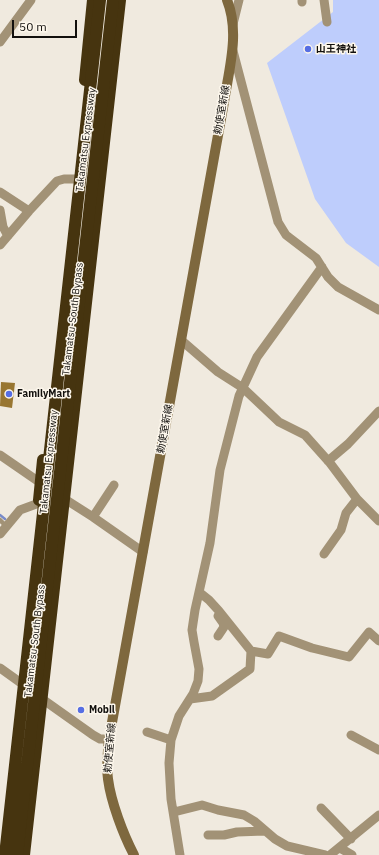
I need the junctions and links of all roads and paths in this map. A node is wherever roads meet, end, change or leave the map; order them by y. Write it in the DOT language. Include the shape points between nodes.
graph roads {
  1 [pos="31,0"];
  2 [pos="93,0"];
  3 [pos="100,0"];
  4 [pos="114,0"];
  5 [pos="120,0"];
  6 [pos="227,0"];
  7 [pos="238,0"];
  8 [pos="324,0"];
  9 [pos="327,22"];
  10 [pos="233,25"];
  11 [pos="0,42"];
  12 [pos="232,48"];
  13 [pos="75,179"];
  14 [pos="0,195"];
  15 [pos="0,210"];
  16 [pos="29,211"];
  17 [pos="8,236"];
  18 [pos="0,245"];
  19 [pos="322,267"];
  20 [pos="379,310"];
  21 [pos="181,340"];
  22 [pos="243,388"];
  23 [pos="379,412"];
  24 [pos="0,454"];
  25 [pos="328,461"];
  26 [pos="40,482"];
  27 [pos="114,485"];
  28 [pos="64,499"];
  29 [pos="357,499"];
  30 [pos="39,503"];
  31 [pos="93,517"];
  32 [pos="379,521"];
  33 [pos="3,523"];
  34 [pos="0,534"];
  35 [pos="143,552"];
  36 [pos="324,554"];
  37 [pos="198,595"];
  38 [pos="218,636"];
  39 [pos="379,641"];
  40 [pos="251,651"];
  41 [pos="0,668"];
  42 [pos="19,682"];
  43 [pos="41,698"];
  44 [pos="190,699"];
  45 [pos="147,732"];
  46 [pos="351,734"];
  47 [pos="109,739"];
  48 [pos="171,740"];
  49 [pos="379,750"];
  50 [pos="322,808"];
  51 [pos="174,812"];
  52 [pos="379,815"];
  53 [pos="264,831"];
  54 [pos="208,836"];
  55 [pos="351,838"];
  56 [pos="340,848"];
  57 [pos="1,855"];
  58 [pos="4,855"];
  59 [pos="17,855"];
  60 [pos="24,855"];
  61 [pos="134,855"];
  62 [pos="180,855"];
  63 [pos="325,855"];
  64 [pos="330,855"];
  65 [pos="352,855"];
  1 -- 11 [label="street"];
  2 -- 13 [label="highway, Takamatsu-South Bypass"];
  3 -- 58 [label="highway, Takamatsu Expressway, bridge"];
  4 -- 59 [label="highway, Takamatsu Expressway, bridge"];
  5 -- 28 [label="highway, Takamatsu-South Bypass"];
  6 -- 10 [label="main road, 勅使室新線"];
  7 -- 10 [label="street"];
  8 -- 9 [label="street"];
  10 -- 12 [label="main road, 勅使室新線"];
  12 -- 19 [label="street" via="278,222 286,235 316,258"];
  12 -- 21 [label="main road, 勅使室新線"];
  13 -- 16 [label="street" via="57,181"];
  13 -- 26 [label="highway, Takamatsu-South Bypass"];
  14 -- 16 [label="street"];
  15 -- 17 [label="street" via="3,227"];
  16 -- 17 [label="street"];
  17 -- 18 [label="street"];
  19 -- 20 [label="street" via="338,286"];
  19 -- 22 [label="street" via="257,357"];
  21 -- 22 [label="street" via="218,372"];
  21 -- 35 [label="main road, 勅使室新線"];
  22 -- 25 [label="street" via="279,422 305,435"];
  22 -- 37 [label="street" via="220,470 210,543"];
  23 -- 25 [label="street"];
  24 -- 26 [label="street"];
  25 -- 29 [label="street"];
  26 -- 28 [label="street"];
  26 -- 30 [label="highway, Takamatsu-South Bypass"];
  27 -- 31 [label="street"];
  28 -- 31 [label="street"];
  28 -- 43 [label="highway, Takamatsu-South Bypass"];
  29 -- 32 [label="street"];
  29 -- 36 [label="street" via="346,513 340,530"];
  30 -- 33 [label="street" via="20,510"];
  30 -- 42 [label="highway, Takamatsu-South Bypass"];
  31 -- 35 [label="street"];
  33 -- 34 [label="street"];
  35 -- 47 [label="main road, 勅使室新線"];
  37 -- 38 [label="street" via="223,623 224,627"];
  37 -- 40 [label="street" via="209,600"];
  37 -- 44 [label="street" via="192,630 199,669 198,681"];
  39 -- 40 [label="street" via="369,632 349,657 312,648 279,636 268,654"];
  40 -- 44 [label="street" via="250,669 212,696"];
  41 -- 42 [label="street"];
  42 -- 43 [label="street"];
  42 -- 57 [label="highway, Takamatsu-South Bypass"];
  43 -- 47 [label="street" via="92,735"];
  43 -- 60 [label="highway, Takamatsu-South Bypass"];
  44 -- 48 [label="street" via="179,716"];
  45 -- 48 [label="street"];
  46 -- 49 [label="street"];
  47 -- 61 [label="main road, 勅使室新線" via="108,772 111,796"];
  48 -- 51 [label="street" via="169,763"];
  50 -- 55 [label="street"];
  51 -- 53 [label="street" via="202,805 244,815"];
  51 -- 62 [label="street"];
  52 -- 55 [label="street"];
  53 -- 54 [label="street"];
  53 -- 63 [label="street" via="288,846"];
  55 -- 56 [label="street"];
  56 -- 64 [label="street"];
  56 -- 65 [label="street"];
}
